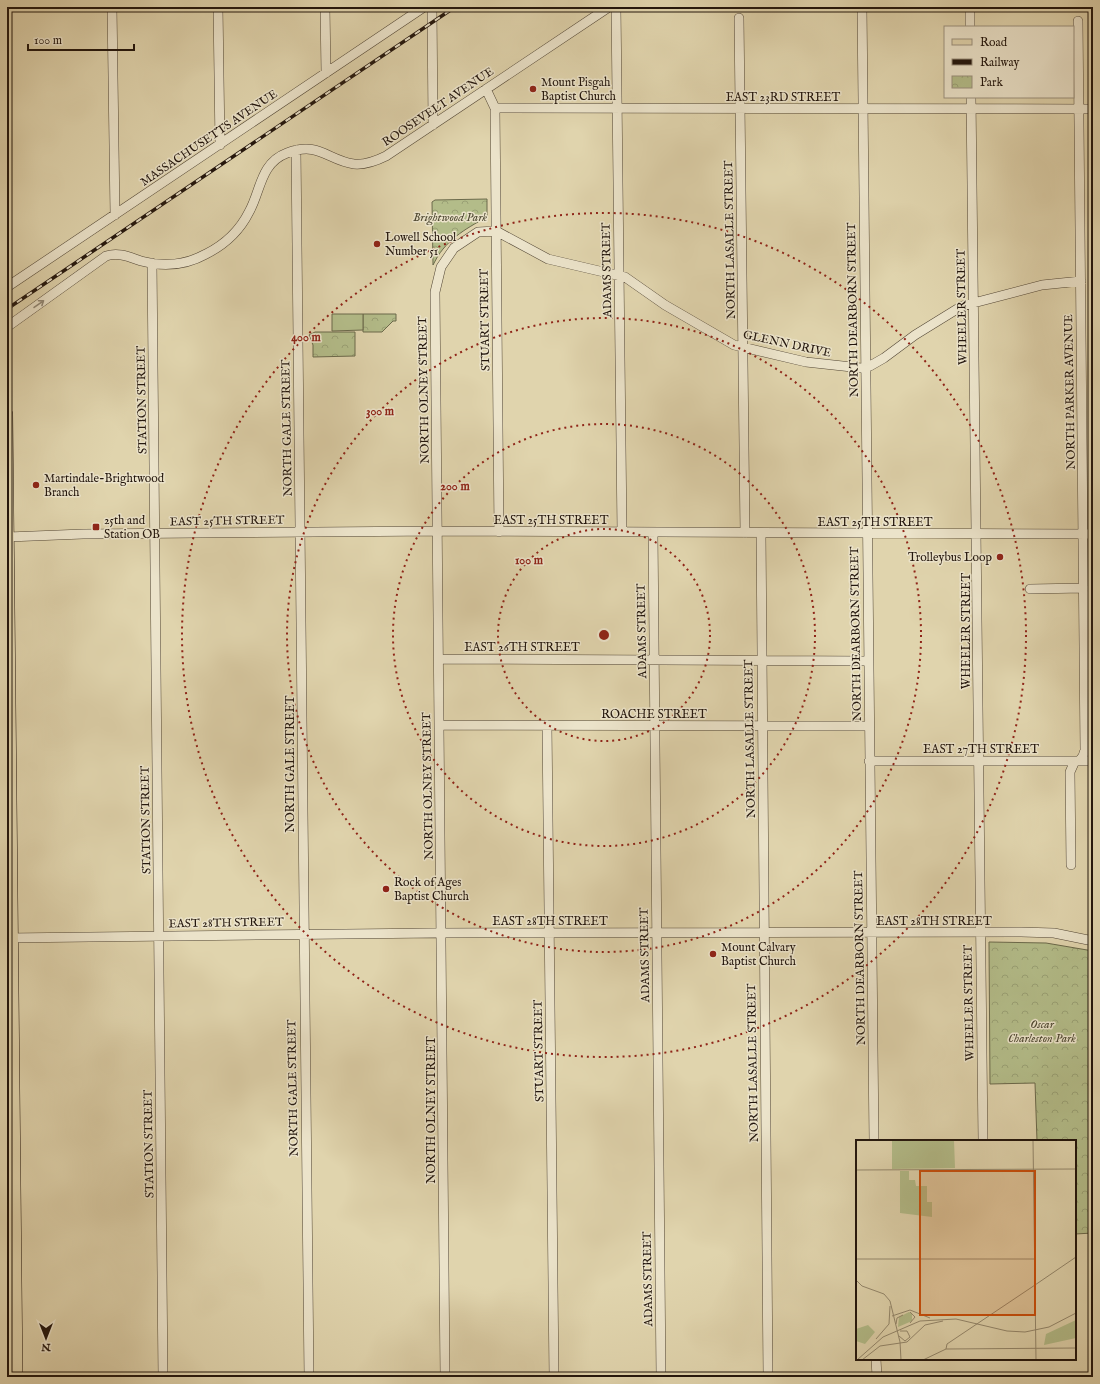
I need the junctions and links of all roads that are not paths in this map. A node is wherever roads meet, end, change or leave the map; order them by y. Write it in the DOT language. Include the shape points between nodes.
graph roads {
  1 [pos="112,7"];
  2 [pos="218,7"];
  3 [pos="325,7"];
  4 [pos="424,7"];
  5 [pos="432,7"];
  6 [pos="609,7"];
  7 [pos="616,7"];
  8 [pos="862,7"];
  9 [pos="970,10"];
  10 [pos="739,18"];
  11 [pos="1078,21"];
  12 [pos="970,26"];
  13 [pos="326,73"];
  14 [pos="486,89"];
  15 [pos="971,98"];
  16 [pos="495,108"];
  17 [pos="617,108"];
  18 [pos="740,109"];
  19 [pos="863,109"];
  20 [pos="972,109"];
  21 [pos="1079,109"];
  22 [pos="1093,109"];
  23 [pos="433,125"];
  24 [pos="220,145"];
  25 [pos="296,150"];
  26 [pos="115,215"];
  27 [pos="496,231"];
  28 [pos="152,263"];
  29 [pos="619,275"];
  30 [pos="1080,281"];
  31 [pos="7,287"];
  32 [pos="974,302"];
  33 [pos="7,327"];
  34 [pos="743,348"];
  35 [pos="866,368"];
  36 [pos="7,414"];
  37 [pos="438,531"];
  38 [pos="300,532"];
  39 [pos="499,532"];
  40 [pos="622,532"];
  41 [pos="653,533"];
  42 [pos="745,533"];
  43 [pos="761,533"];
  44 [pos="155,534"];
  45 [pos="868,534"];
  46 [pos="977,534"];
  47 [pos="1088,534"];
  48 [pos="8,537"];
  49 [pos="1030,588"];
  50 [pos="1087,592"];
  51 [pos="439,659"];
  52 [pos="654,660"];
  53 [pos="762,661"];
  54 [pos="868,661"];
  55 [pos="440,725"];
  56 [pos="547,725"];
  57 [pos="655,725"];
  58 [pos="762,726"];
  59 [pos="869,726"];
  60 [pos="9,736"];
  61 [pos="869,761"];
  62 [pos="979,761"];
  63 [pos="1077,761"];
  64 [pos="1093,761"];
  65 [pos="1071,866"];
  66 [pos="980,932"];
  67 [pos="442,933"];
  68 [pos="550,933"];
  69 [pos="657,933"];
  70 [pos="872,933"];
  71 [pos="304,934"];
  72 [pos="764,934"];
  73 [pos="159,936"];
  74 [pos="10,938"];
  75 [pos="1093,941"];
  76 [pos="874,1140"];
  77 [pos="983,1140"];
  78 [pos="876,1360"];
  79 [pos="17,1377"];
  80 [pos="163,1377"];
  81 [pos="309,1377"];
  82 [pos="445,1377"];
  83 [pos="554,1377"];
  84 [pos="661,1377"];
  85 [pos="768,1377"];
  86 [pos="877,1377"];
  1 -- 26 [label="street"];
  2 -- 24 [label="street"];
  3 -- 13 [label="street"];
  4 -- 13 [label="street, MASSACHUSETTS AVENUE"];
  5 -- 23 [label="street"];
  6 -- 14 [label="street, ROOSEVELT AVENUE"];
  7 -- 17 [label="street, ADAMS STREET"];
  8 -- 19 [label="street, NORTH DEARBORN STREET"];
  9 -- 12 [label="street"];
  10 -- 18 [label="street, NORTH LASALLE STREET"];
  11 -- 21 [label="street, NORTH PARKER AVENUE"];
  13 -- 24 [label="street, MASSACHUSETTS AVENUE"];
  14 -- 16 [label="street"];
  14 -- 23 [label="street, ROOSEVELT AVENUE"];
  15 -- 20 [label="street, WHEELER STREET"];
  16 -- 17 [label="street, EAST 23RD STREET"];
  16 -- 27 [label="street, STUART STREET"];
  17 -- 18 [label="street, EAST 23RD STREET"];
  17 -- 29 [label="street, ADAMS STREET"];
  18 -- 19 [label="street, EAST 23RD STREET"];
  18 -- 34 [label="street, NORTH LASALLE STREET"];
  19 -- 20 [label="street, EAST 23RD STREET"];
  19 -- 35 [label="street, NORTH DEARBORN STREET"];
  20 -- 21 [label="street, EAST 23RD STREET"];
  20 -- 32 [label="street, WHEELER STREET"];
  21 -- 22 [label="street, EAST 23RD STREET"];
  21 -- 30 [label="street, NORTH PARKER AVENUE"];
  23 -- 25 [label="street, ROOSEVELT AVENUE" via="386,156 366,163 348,162 317,150"];
  24 -- 26 [label="street, MASSACHUSETTS AVENUE"];
  25 -- 28 [label="street, ROOSEVELT AVENUE" via="282,155 269,165 244,221 217,248 189,262"];
  25 -- 38 [label="street, NORTH GALE STREET"];
  26 -- 31 [label="street, MASSACHUSETTS AVENUE"];
  27 -- 29 [label="street, GLENN DRIVE" via="548,259"];
  27 -- 37 [label="street, NORTH OLNEY STREET" via="478,232 457,245 443,262 436,284"];
  27 -- 39 [label="street, STUART STREET"];
  33 -- 28 [label="street, ROOSEVELT AVENUE, one-way" via="106,256 115,254"];
  28 -- 44 [label="street, STATION STREET"];
  29 -- 34 [label="street, GLENN DRIVE" via="626,277 665,305 725,341"];
  29 -- 40 [label="street, ADAMS STREET"];
  30 -- 32 [label="street" via="1042,285"];
  30 -- 47 [label="street, NORTH PARKER AVENUE"];
  32 -- 35 [label="street" via="948,313"];
  32 -- 46 [label="street, WHEELER STREET"];
  34 -- 35 [label="street, GLENN DRIVE" via="806,362"];
  34 -- 42 [label="street, NORTH LASALLE STREET"];
  35 -- 45 [label="street, NORTH DEARBORN STREET"];
  36 -- 48 [label="main road"];
  37 -- 38 [label="street, EAST 25TH STREET"];
  37 -- 39 [label="street, EAST 25TH STREET"];
  37 -- 51 [label="street, NORTH OLNEY STREET"];
  38 -- 44 [label="street, EAST 25TH STREET"];
  38 -- 71 [label="street, NORTH GALE STREET"];
  39 -- 40 [label="street, EAST 25TH STREET"];
  40 -- 41 [label="street, EAST 25TH STREET"];
  41 -- 42 [label="street, EAST 25TH STREET"];
  41 -- 52 [label="street, ADAMS STREET"];
  42 -- 43 [label="street, EAST 25TH STREET"];
  43 -- 45 [label="street, EAST 25TH STREET"];
  43 -- 53 [label="street, NORTH LASALLE STREET"];
  44 -- 48 [label="street, EAST 25TH STREET"];
  44 -- 73 [label="street, STATION STREET"];
  45 -- 46 [label="street, EAST 25TH STREET"];
  45 -- 54 [label="street, NORTH DEARBORN STREET"];
  46 -- 47 [label="street, EAST 25TH STREET"];
  46 -- 62 [label="street, WHEELER STREET"];
  47 -- 50 [label="street, NORTH PARKER AVENUE"];
  48 -- 60 [label="main road"];
  49 -- 50 [label="street"];
  50 -- 63 [label="street, NORTH PARKER AVENUE" via="1085,750"];
  51 -- 52 [label="street, EAST 26TH STREET"];
  51 -- 55 [label="street, NORTH OLNEY STREET"];
  52 -- 53 [label="street, EAST 26TH STREET"];
  52 -- 57 [label="street, ADAMS STREET"];
  53 -- 54 [label="street, EAST 26TH STREET"];
  53 -- 58 [label="street, NORTH LASALLE STREET"];
  54 -- 59 [label="street, NORTH DEARBORN STREET"];
  55 -- 56 [label="street, ROACHE STREET"];
  55 -- 67 [label="street, NORTH OLNEY STREET"];
  56 -- 57 [label="street, ROACHE STREET"];
  56 -- 68 [label="street, STUART STREET"];
  57 -- 58 [label="street, ROACHE STREET"];
  57 -- 69 [label="street, ADAMS STREET"];
  58 -- 59 [label="street, ROACHE STREET"];
  58 -- 72 [label="street, NORTH LASALLE STREET"];
  59 -- 61 [label="street, NORTH DEARBORN STREET"];
  60 -- 74 [label="main road"];
  61 -- 62 [label="street, EAST 27TH STREET"];
  61 -- 70 [label="street, NORTH DEARBORN STREET"];
  62 -- 63 [label="street, EAST 27TH STREET"];
  62 -- 66 [label="street, WHEELER STREET"];
  63 -- 64 [label="street, EAST 27TH STREET"];
  63 -- 65 [label="street, NORTH PARKER AVENUE" via="1070,772"];
  66 -- 70 [label="street, EAST 28TH STREET"];
  66 -- 75 [label="street, EAST 28TH STREET" via="1041,932"];
  66 -- 77 [label="street, WHEELER STREET"];
  67 -- 68 [label="street, EAST 28TH STREET"];
  67 -- 71 [label="street, EAST 28TH STREET"];
  67 -- 82 [label="street, NORTH OLNEY STREET"];
  68 -- 69 [label="street, EAST 28TH STREET"];
  68 -- 83 [label="street, STUART STREET"];
  69 -- 72 [label="street, EAST 28TH STREET"];
  69 -- 84 [label="street, ADAMS STREET"];
  70 -- 72 [label="street, EAST 28TH STREET"];
  70 -- 76 [label="street, NORTH DEARBORN STREET"];
  71 -- 73 [label="street, EAST 28TH STREET"];
  71 -- 81 [label="street, NORTH GALE STREET"];
  72 -- 85 [label="street, NORTH LASALLE STREET"];
  73 -- 74 [label="street, EAST 28TH STREET"];
  73 -- 80 [label="street, STATION STREET"];
  74 -- 79 [label="main road"];
  78 -- 86 [label="street"];
}
